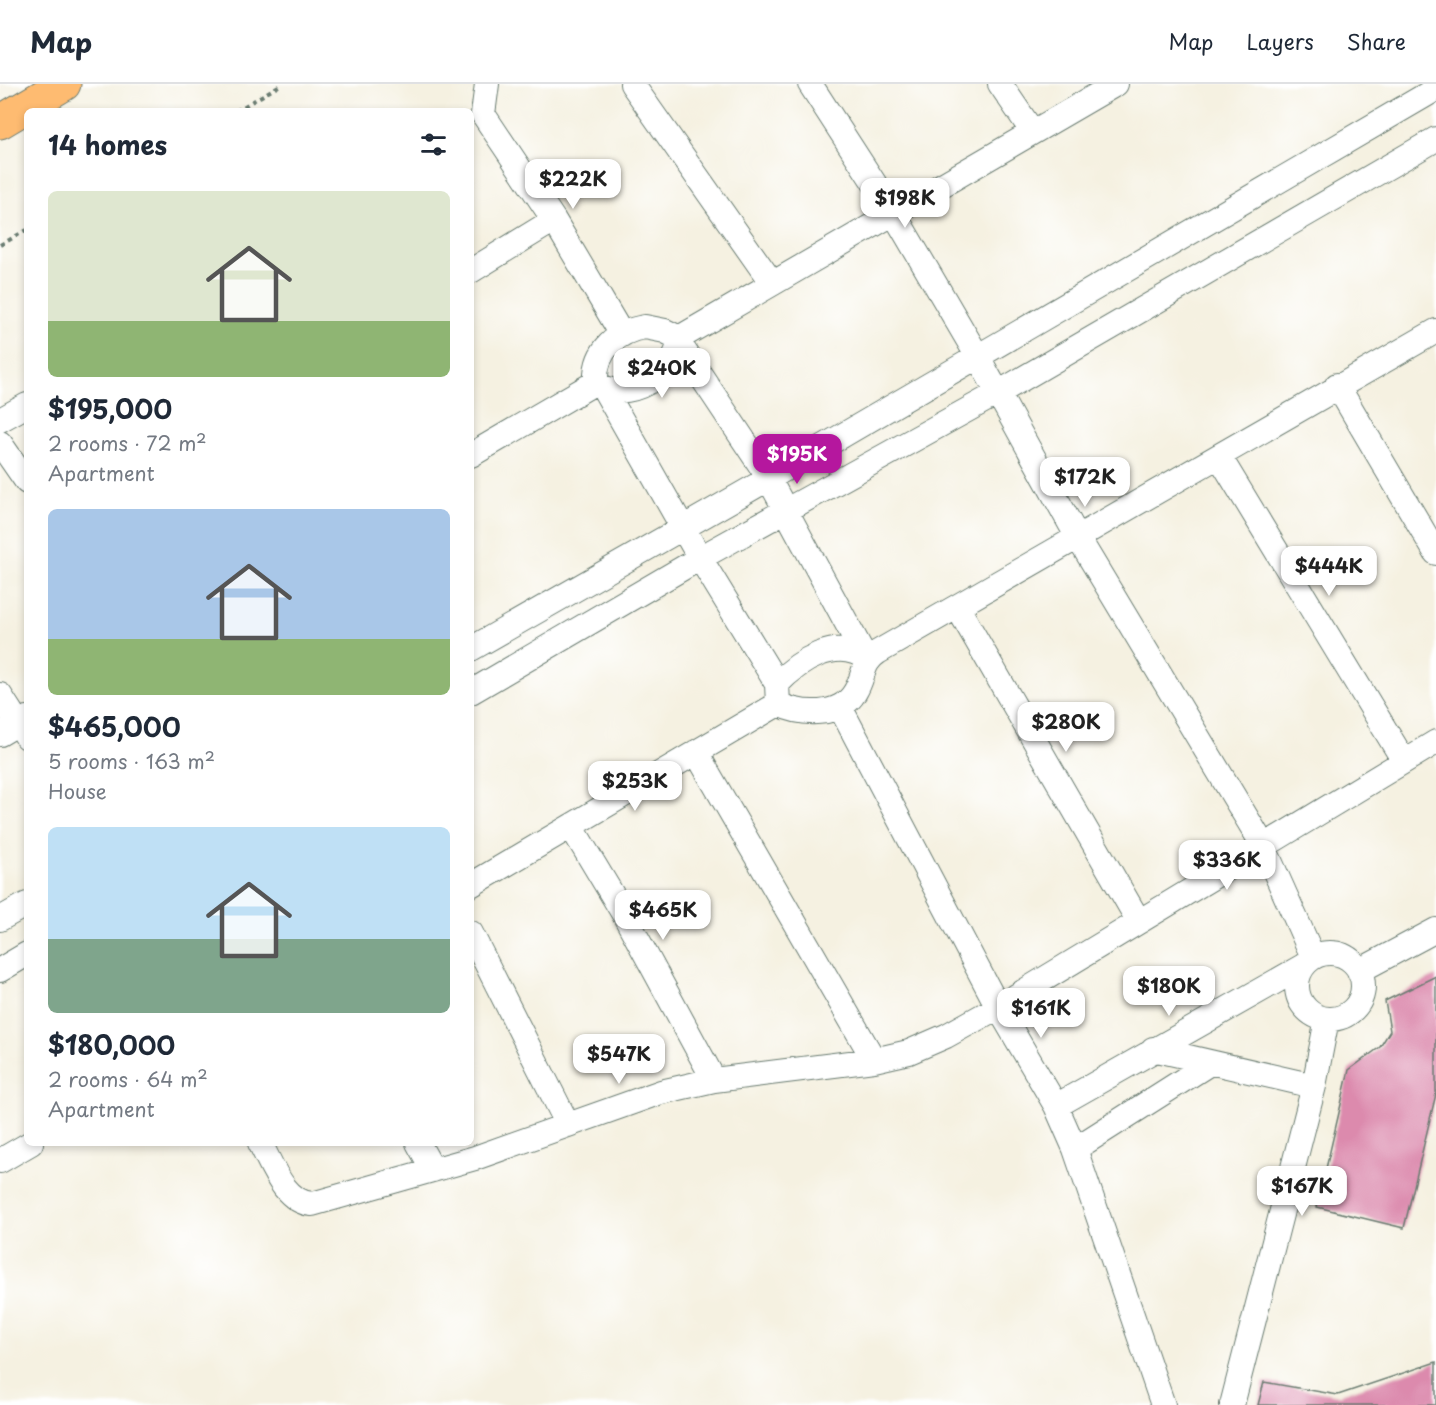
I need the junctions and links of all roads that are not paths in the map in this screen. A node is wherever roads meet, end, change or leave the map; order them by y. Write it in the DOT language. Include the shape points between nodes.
graph roads {
  1 [pos="64,84"];
  2 [pos="632,84"];
  3 [pos="810,84"];
  4 [pos="1000,84"];
  5 [pos="1116,84"];
  6 [pos="1433,84"];
  7 [pos="493,88"];
  8 [pos="1436,89"];
  9 [pos="0,122"];
  10 [pos="1032,131"];
  11 [pos="1436,139"];
  12 [pos="893,212"];
  13 [pos="554,220"];
  14 [pos="474,269"];
  15 [pos="772,283"];
  16 [pos="1436,331"];
  17 [pos="621,333"];
  18 [pos="679,341"];
  19 [pos="978,357"];
  20 [pos="600,385"];
  21 [pos="1337,386"];
  22 [pos="998,393"];
  23 [pos="24,407"];
  24 [pos="0,420"];
  25 [pos="0,443"];
  26 [pos="474,453"];
  27 [pos="1219,456"];
  28 [pos="24,478"];
  29 [pos="768,479"];
  30 [pos="787,511"];
  31 [pos="683,528"];
  32 [pos="1077,536"];
  33 [pos="1436,553"];
  34 [pos="700,558"];
  35 [pos="958,608"];
  36 [pos="474,647"];
  37 [pos="866,658"];
  38 [pos="474,690"];
  39 [pos="777,694"];
  40 [pos="0,695"];
  41 [pos="840,708"];
  42 [pos="18,728"];
  43 [pos="1436,741"];
  44 [pos="696,752"];
  45 [pos="1404,761"];
  46 [pos="571,826"];
  47 [pos="1263,845"];
  48 [pos="474,883"];
  49 [pos="24,906"];
  50 [pos="0,919"];
  51 [pos="1138,920"];
  52 [pos="1436,930"];
  53 [pos="474,939"];
  54 [pos="24,956"];
  55 [pos="1308,962"];
  56 [pos="0,970"];
  57 [pos="1359,971"];
  58 [pos="998,1006"];
  59 [pos="1327,1019"];
  60 [pos="1153,1049"];
  61 [pos="874,1060"];
  62 [pos="1210,1063"];
  63 [pos="714,1080"];
  64 [pos="1314,1086"];
  65 [pos="1056,1106"];
  66 [pos="568,1125"];
  67 [pos="26,1146"];
  68 [pos="262,1146"];
  69 [pos="420,1146"];
  70 [pos="1075,1149"];
  71 [pos="0,1161"];
  72 [pos="433,1170"];
  73 [pos="1163,1405"];
  74 [pos="1232,1405"];
  1 -- 9 [label="highway"];
  2 -- 15 [label="street"];
  3 -- 12 [label="street"];
  4 -- 10 [label="street"];
  5 -- 10 [label="street"];
  6 -- 8 [label="street"];
  7 -- 13 [label="street" via="483,114"];
  8 -- 19 [label="street"];
  10 -- 12 [label="street"];
  11 -- 22 [label="street"];
  12 -- 15 [label="street"];
  12 -- 19 [label="street"];
  13 -- 14 [label="street"];
  13 -- 17 [label="street"];
  15 -- 18 [label="street"];
  16 -- 21 [label="street"];
  17 -- 18 [label="street" via="645,327 665,331"];
  17 -- 20 [label="street" via="601,358 596,371"];
  18 -- 20 [label="street" via="666,370 651,380 634,388"];
  18 -- 29 [label="street"];
  19 -- 22 [label="street"];
  19 -- 29 [label="street"];
  20 -- 26 [label="street"];
  20 -- 31 [label="street"];
  21 -- 27 [label="street"];
  21 -- 33 [label="street"];
  22 -- 30 [label="street"];
  22 -- 32 [label="street"];
  23 -- 24 [label="street"];
  25 -- 28 [label="street"];
  27 -- 32 [label="street"];
  27 -- 45 [label="street"];
  29 -- 30 [label="street"];
  29 -- 31 [label="street"];
  30 -- 34 [label="street"];
  30 -- 37 [label="street"];
  31 -- 34 [label="street"];
  31 -- 36 [label="street"];
  32 -- 35 [label="street"];
  32 -- 47 [label="street"];
  34 -- 38 [label="street"];
  34 -- 39 [label="street"];
  35 -- 37 [label="street"];
  35 -- 51 [label="street"];
  37 -- 39 [label="street" via="846,650 827,651 792,668"];
  37 -- 41 [label="street" via="855,694"];
  39 -- 41 [label="street" via="795,712"];
  39 -- 44 [label="street"];
  40 -- 42 [label="street"];
  41 -- 58 [label="street"];
  43 -- 45 [label="street"];
  44 -- 46 [label="street"];
  44 -- 61 [label="street"];
  45 -- 47 [label="street"];
  46 -- 48 [label="street"];
  46 -- 63 [label="street"];
  47 -- 51 [label="street"];
  47 -- 55 [label="street"];
  49 -- 50 [label="street"];
  51 -- 58 [label="street"];
  52 -- 57 [label="street"];
  53 -- 66 [label="street"];
  54 -- 56 [label="street"];
  55 -- 57 [label="street" via="1326,953 1340,954"];
  55 -- 59 [label="street" via="1298,979 1297,993 1303,1006"];
  55 -- 60 [label="street"];
  57 -- 59 [label="street" via="1363,982 1358,1004 1339,1018"];
  58 -- 61 [label="street" via="946,1036 909,1052"];
  58 -- 65 [label="street"];
  59 -- 64 [label="street"];
  60 -- 62 [label="street"];
  60 -- 65 [label="street"];
  61 -- 63 [label="street"];
  62 -- 64 [label="street"];
  62 -- 70 [label="street"];
  63 -- 66 [label="street" via="661,1092"];
  64 -- 74 [label="street"];
  65 -- 70 [label="street"];
  66 -- 72 [label="street"];
  67 -- 71 [label="street"];
  68 -- 72 [label="street" via="285,1186 301,1203 323,1202"];
  69 -- 72 [label="street"];
  70 -- 73 [label="street"];
}
